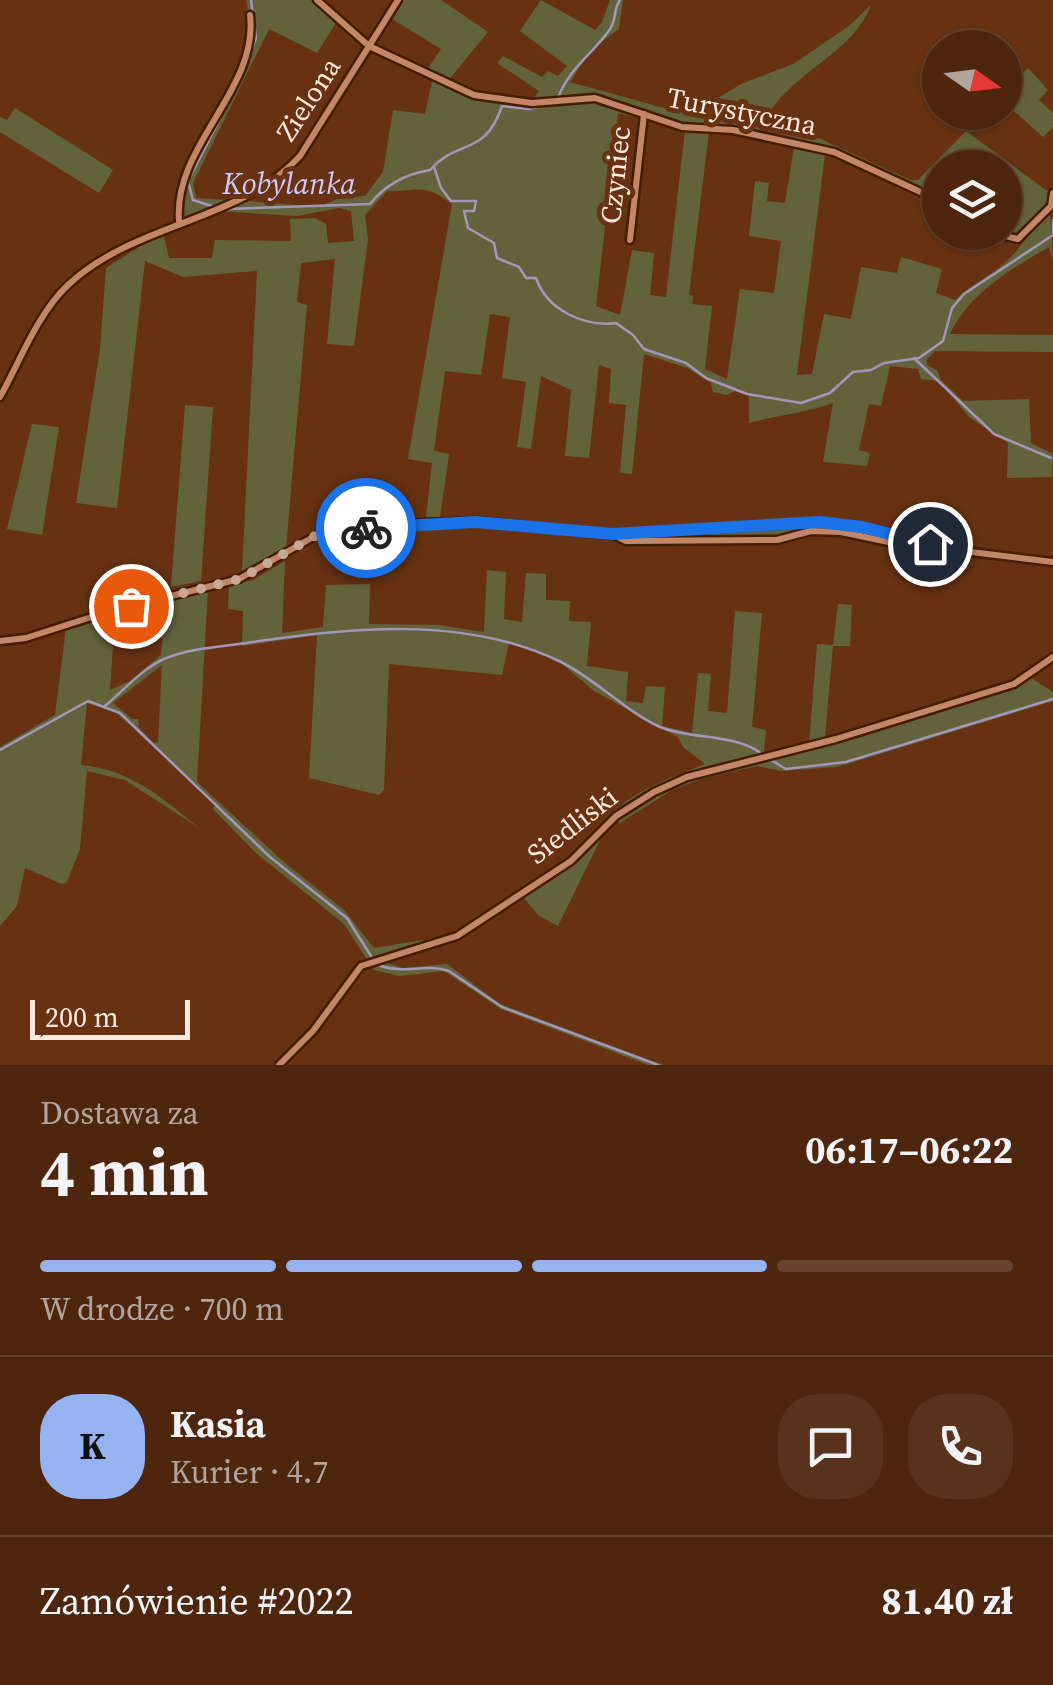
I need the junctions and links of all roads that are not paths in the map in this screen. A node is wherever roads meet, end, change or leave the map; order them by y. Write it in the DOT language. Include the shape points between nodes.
graph roads {
  1 [pos="317,0"];
  2 [pos="398,0"];
  3 [pos="250,15"];
  4 [pos="369,46"];
  5 [pos="644,114"];
  6 [pos="922,193"];
  7 [pos="1053,193"];
  8 [pos="1052,208"];
  9 [pos="180,221"];
  10 [pos="1022,235"];
  11 [pos="630,240"];
  12 [pos="0,397"];
  13 [pos="612,534"];
  14 [pos="916,541"];
  15 [pos="1053,562"];
  16 [pos="0,641"];
  17 [pos="1053,657"];
  18 [pos="279,1065"];
  1 -- 4 [label="street, Turystyczna"];
  2 -- 4 [label="street, Zielona"];
  3 -- 9 [label="street" via="248,50 188,170"];
  4 -- 5 [label="street, Turystyczna" via="474,95 532,103 595,98"];
  4 -- 9 [label="street, Zielona" via="280,177 255,194"];
  5 -- 6 [label="street, Turystyczna" via="834,152"];
  5 -- 11 [label="street, Czyniec"];
  7 -- 8 [label="street"];
  8 -- 10 [label="street"];
  9 -- 12 [label="street, Zielona" via="68,286"];
  13 -- 14 [label="street" via="820,522"];
  13 -- 14 [label="street" via="626,542 777,540 811,531 903,545"];
  13 -- 16 [label="street" via="464,521 328,533 240,579"];
  14 -- 15 [label="street"];
  17 -- 18 [label="street, Siedliski" via="1014,684 654,792 616,816 571,861 457,936 361,966"];
}
